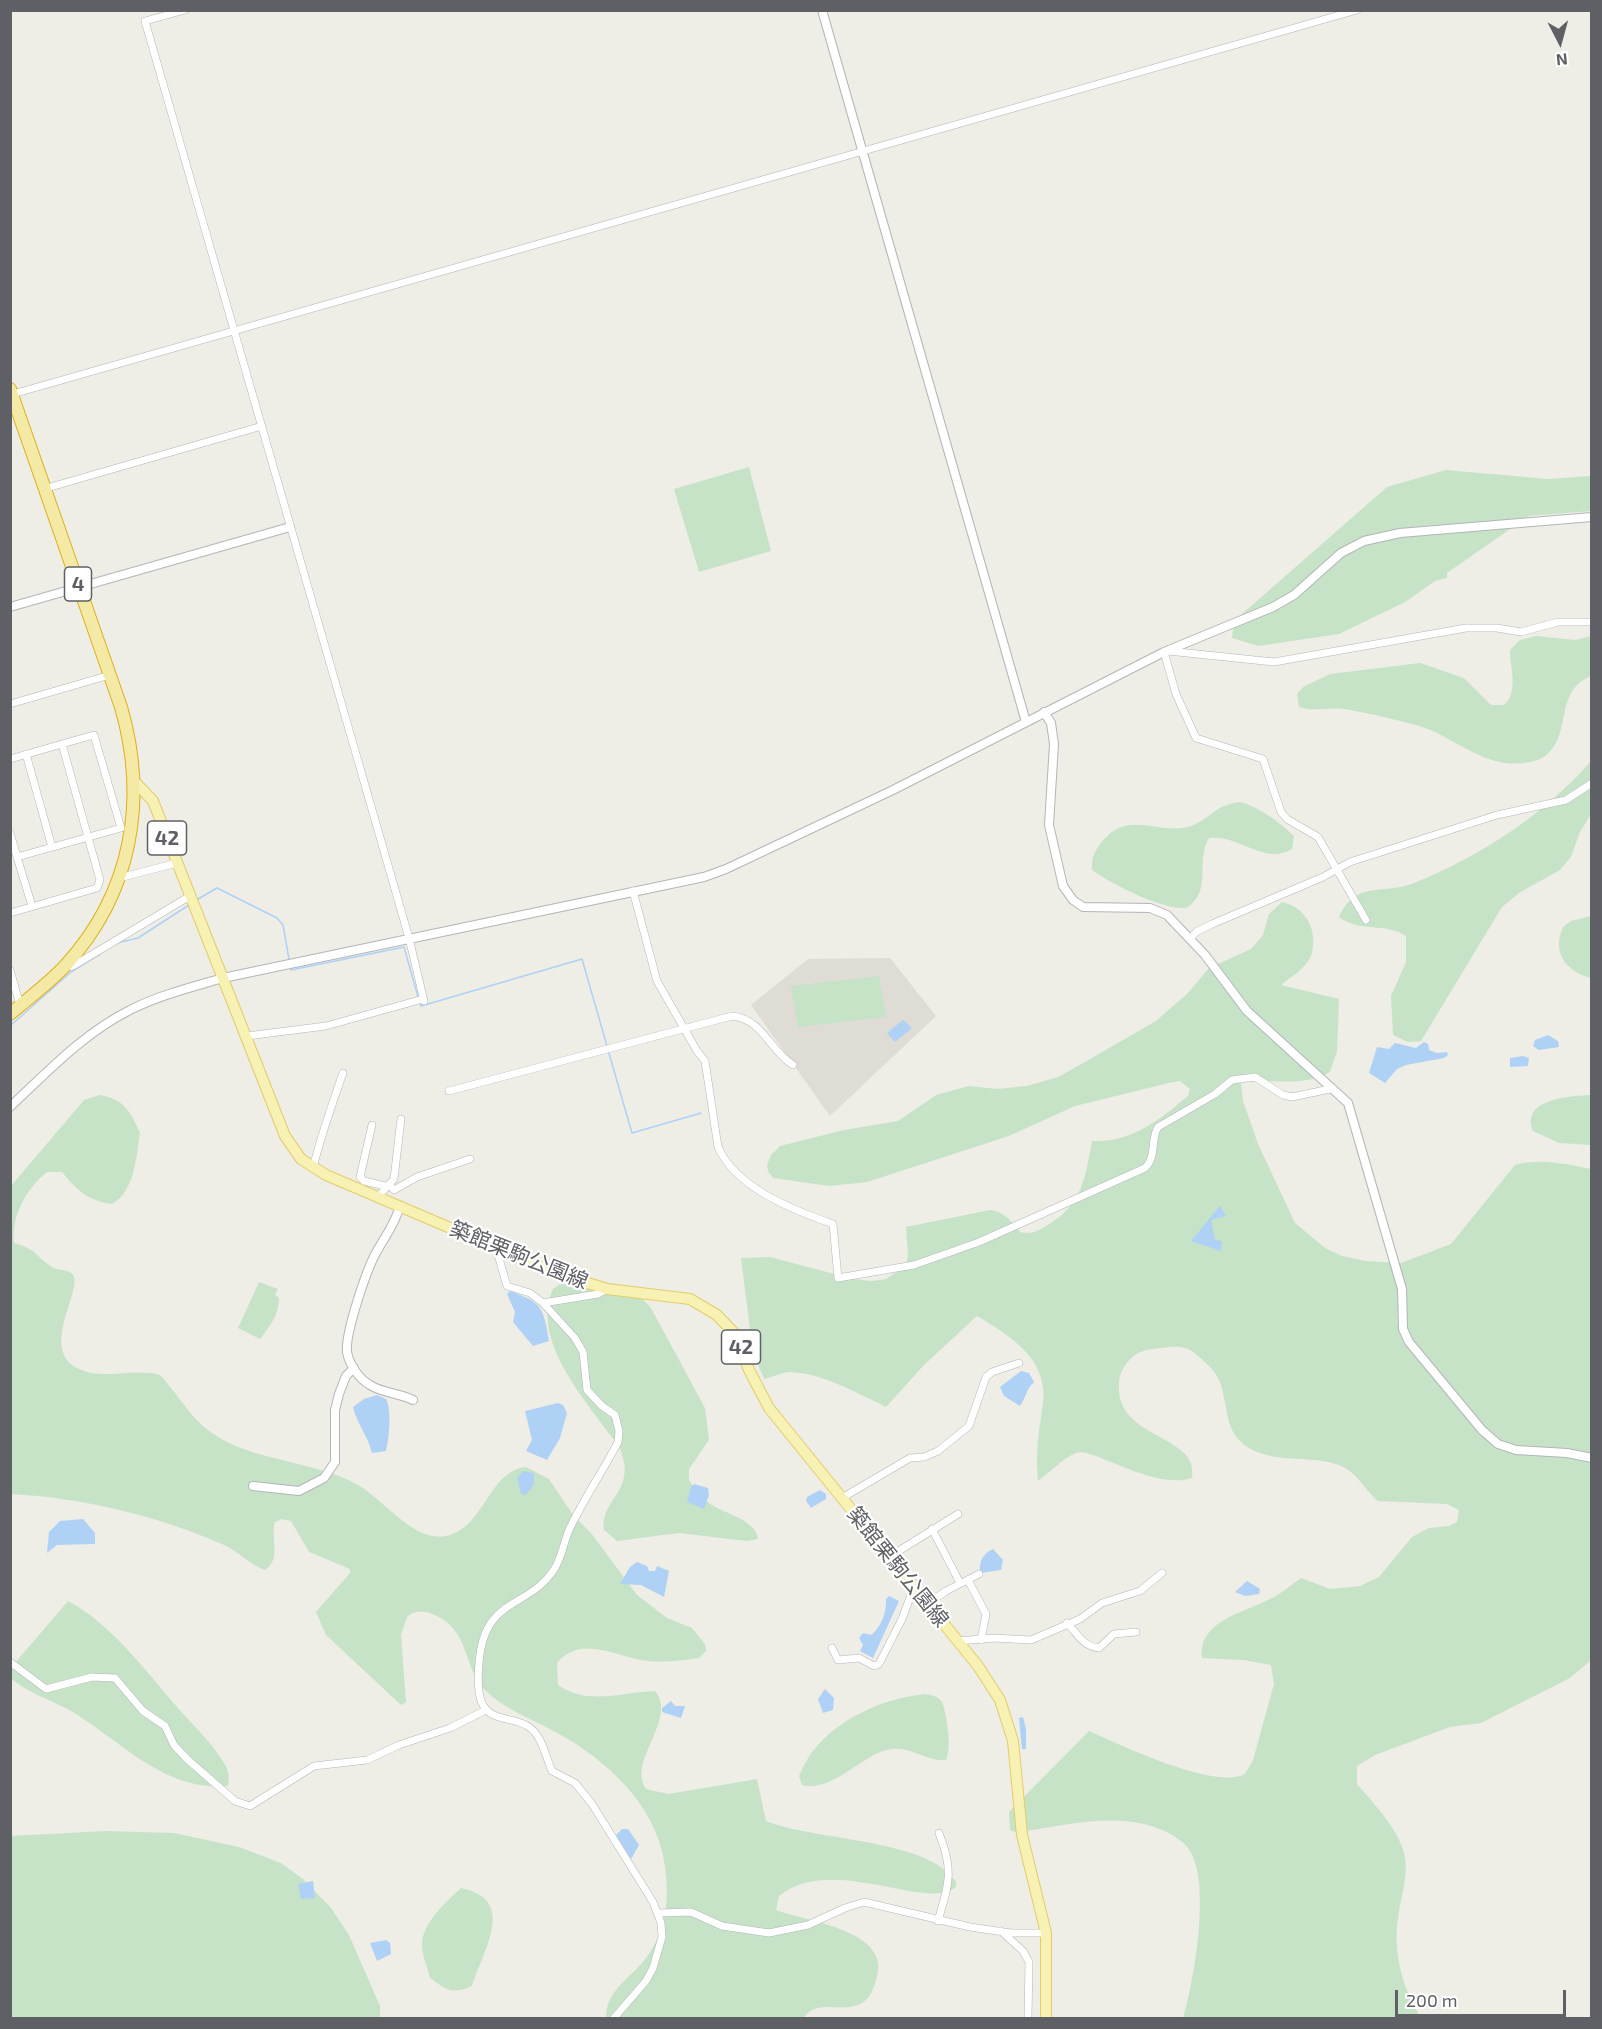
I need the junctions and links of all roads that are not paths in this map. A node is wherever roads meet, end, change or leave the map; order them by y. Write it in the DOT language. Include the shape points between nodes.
graph roads {
  1 [pos="185,10"];
  2 [pos="822,10"];
  3 [pos="1357,10"];
  4 [pos="863,150"];
  5 [pos="233,331"];
  6 [pos="12,392"];
  7 [pos="262,426"];
  8 [pos="46,488"];
  9 [pos="1592,517"];
  10 [pos="290,527"];
  11 [pos="79,586"];
  12 [pos="10,607"];
  13 [pos="1592,622"];
  14 [pos="1166,651"];
  15 [pos="110,675"];
  16 [pos="10,704"];
  17 [pos="1044,712"];
  18 [pos="1026,722"];
  19 [pos="62,744"];
  20 [pos="26,754"];
  21 [pos="10,759"];
  22 [pos="135,782"];
  23 [pos="1592,783"];
  24 [pos="10,833"];
  25 [pos="88,837"];
  26 [pos="52,847"];
  27 [pos="17,857"];
  28 [pos="177,862"];
  29 [pos="1338,868"];
  30 [pos="119,878"];
  31 [pos="633,891"];
  32 [pos="192,900"];
  33 [pos="32,906"];
  34 [pos="10,912"];
  35 [pos="1366,920"];
  36 [pos="409,938"];
  37 [pos="1190,939"];
  38 [pos="64,967"];
  39 [pos="10,970"];
  40 [pos="223,978"];
  41 [pos="15,1010"];
  42 [pos="685,1028"];
  43 [pos="248,1035"];
  44 [pos="793,1065"];
  45 [pos="343,1073"];
  46 [pos="1330,1089"];
  47 [pos="449,1091"];
  48 [pos="10,1107"];
  49 [pos="401,1119"];
  50 [pos="372,1125"];
  51 [pos="470,1159"];
  52 [pos="313,1168"];
  53 [pos="387,1185"];
  54 [pos="378,1197"];
  55 [pos="399,1206"];
  56 [pos="496,1248"];
  57 [pos="607,1289"];
  58 [pos="543,1303"];
  59 [pos="1019,1363"];
  60 [pos="354,1368"];
  61 [pos="413,1400"];
  62 [pos="1592,1458"];
  63 [pos="253,1486"];
  64 [pos="842,1498"];
  65 [pos="958,1514"];
  66 [pos="932,1529"];
  67 [pos="889,1557"];
  68 [pos="1162,1573"];
  69 [pos="979,1574"];
  70 [pos="968,1580"];
  71 [pos="960,1583"];
  72 [pos="914,1587"];
  73 [pos="927,1604"];
  74 [pos="1067,1623"];
  75 [pos="1136,1632"];
  76 [pos="981,1640"];
  77 [pos="958,1641"];
  78 [pos="832,1648"];
  79 [pos="10,1662"];
  80 [pos="486,1710"];
  81 [pos="939,1833"];
  82 [pos="658,1913"];
  83 [pos="938,1921"];
  84 [pos="1001,1931"];
  85 [pos="1046,1933"];
  86 [pos="614,2019"];
  87 [pos="1028,2019"];
  88 [pos="1046,2019"];
  1 -- 5 [label="street" via="145,21"];
  2 -- 4 [label="street"];
  3 -- 4 [label="street"];
  4 -- 5 [label="street"];
  4 -- 18 [label="street"];
  5 -- 6 [label="street"];
  5 -- 7 [label="street"];
  6 -- 8 [label="highway, 4"];
  7 -- 8 [label="street"];
  7 -- 10 [label="street"];
  8 -- 11 [label="highway, 4"];
  9 -- 14 [label="street" via="1400,533 1364,541 1341,553 1294,595 1274,607"];
  10 -- 11 [label="street"];
  10 -- 36 [label="street"];
  11 -- 12 [label="street"];
  11 -- 15 [label="highway, 4"];
  13 -- 14 [label="street" via="1558,622 1521,632 1466,628 1274,662"];
  14 -- 17 [label="street"];
  14 -- 29 [label="street" via="1176,694 1196,738 1263,759 1281,812 1318,837"];
  15 -- 16 [label="street"];
  15 -- 22 [label="highway, 4" via="128,731"];
  17 -- 18 [label="street"];
  17 -- 37 [label="street" via="1051,723 1054,744 1049,825 1063,886 1083,907 1150,908 1167,915"];
  18 -- 31 [label="street" via="726,869"];
  19 -- 20 [label="street"];
  19 -- 25 [label="street"];
  19 -- 25 [label="street" via="94,735 121,828"];
  20 -- 21 [label="street"];
  20 -- 26 [label="street"];
  22 -- 28 [label="main road, 築館栗駒公園線 / 42" via="153,801"];
  22 -- 30 [label="highway, 4" via="130,835"];
  23 -- 29 [label="street" via="1566,800 1497,815"];
  24 -- 27 [label="street"];
  25 -- 26 [label="street"];
  25 -- 33 [label="street" via="100,879 97,888"];
  26 -- 27 [label="street"];
  27 -- 33 [label="street"];
  28 -- 30 [label="street"];
  28 -- 32 [label="main road, 築館栗駒公園線 / 42"];
  29 -- 35 [label="street"];
  29 -- 37 [label="street" via="1212,924"];
  30 -- 38 [label="highway, 4" via="98,922"];
  31 -- 36 [label="street"];
  31 -- 42 [label="street" via="657,981"];
  32 -- 38 [label="street" via="81,962"];
  32 -- 40 [label="main road, 築館栗駒公園線 / 42"];
  33 -- 34 [label="street"];
  36 -- 40 [label="street"];
  36 -- 43 [label="street" via="421,1000 326,1026"];
  37 -- 46 [label="street" via="1247,1011"];
  38 -- 41 [label="highway, 4"];
  39 -- 41 [label="street"];
  40 -- 43 [label="main road, 築館栗駒公園線 / 42"];
  40 -- 48 [label="street" via="133,1008 102,1026"];
  42 -- 44 [label="street" via="732,1016 744,1017"];
  42 -- 46 [label="street" via="705,1061 723,1158 749,1183 832,1224 838,1278 914,1265 979,1242 1145,1168 1153,1155 1158,1127 1232,1080 1255,1077 1292,1097"];
  42 -- 47 [label="street"];
  43 -- 52 [label="main road, 築館栗駒公園線 / 42" via="285,1136"];
  45 -- 52 [label="street"];
  46 -- 62 [label="street" via="1348,1103 1353,1116 1402,1289 1403,1329 1409,1342 1498,1444 1516,1450"];
  49 -- 53 [label="street" via="395,1173"];
  50 -- 53 [label="street" via="360,1177 364,1182"];
  51 -- 53 [label="street" via="417,1177 394,1190"];
  52 -- 54 [label="main road, 築館栗駒公園線 / 42"];
  53 -- 54 [label="street"];
  54 -- 55 [label="main road, 築館栗駒公園線 / 42"];
  55 -- 56 [label="main road, 築館栗駒公園線 / 42"];
  55 -- 60 [label="street" via="395,1224 369,1267 349,1333 347,1352"];
  56 -- 57 [label="main road, 築館栗駒公園線 / 42"];
  56 -- 58 [label="street" via="507,1286 530,1293"];
  57 -- 58 [label="street"];
  57 -- 64 [label="main road, 築館栗駒公園線 / 42" via="690,1299 717,1315 735,1334 770,1407"];
  58 -- 80 [label="street" via="580,1345 587,1390 615,1415 618,1442 569,1530 556,1567 546,1580 499,1613 480,1642 479,1691"];
  59 -- 64 [label="street" via="986,1377 969,1426 938,1451 910,1458"];
  60 -- 61 [label="street" via="371,1387"];
  60 -- 63 [label="street" via="339,1394 335,1410 335,1462 324,1478 299,1491"];
  64 -- 67 [label="main road, 築館栗駒公園線 / 42"];
  65 -- 66 [label="street"];
  66 -- 67 [label="street"];
  66 -- 71 [label="street"];
  67 -- 72 [label="main road, 築館栗駒公園線 / 42"];
  68 -- 74 [label="street" via="1140,1591 1102,1603"];
  69 -- 70 [label="street"];
  70 -- 71 [label="street"];
  70 -- 76 [label="street" via="986,1614"];
  71 -- 73 [label="street"];
  72 -- 73 [label="main road, 築館栗駒公園線 / 42"];
  72 -- 78 [label="street" via="879,1664 874,1666 859,1658 838,1660"];
  73 -- 77 [label="main road, 築館栗駒公園線 / 42"];
  74 -- 75 [label="street" via="1086,1645 1098,1648 1114,1634"];
  74 -- 76 [label="street" via="1031,1640"];
  76 -- 77 [label="street"];
  77 -- 85 [label="main road, 築館栗駒公園線 / 42" via="992,1686 1008,1721 1022,1835"];
  79 -- 80 [label="street" via="46,1689 92,1677 115,1678 143,1712 165,1726 174,1745 187,1759 235,1801 250,1806 314,1766 367,1760"];
  80 -- 82 [label="street" via="530,1727 541,1741 552,1771 575,1783 592,1804"];
  81 -- 83 [label="street" via="950,1878"];
  82 -- 83 [label="street" via="691,1912 722,1926 769,1933 808,1925 864,1902"];
  82 -- 86 [label="street" via="662,1937 653,1968"];
  83 -- 84 [label="street"];
  84 -- 85 [label="street"];
  84 -- 87 [label="street" via="1029,1962"];
  85 -- 88 [label="main road, 築館栗駒公園線 / 42"];
}
